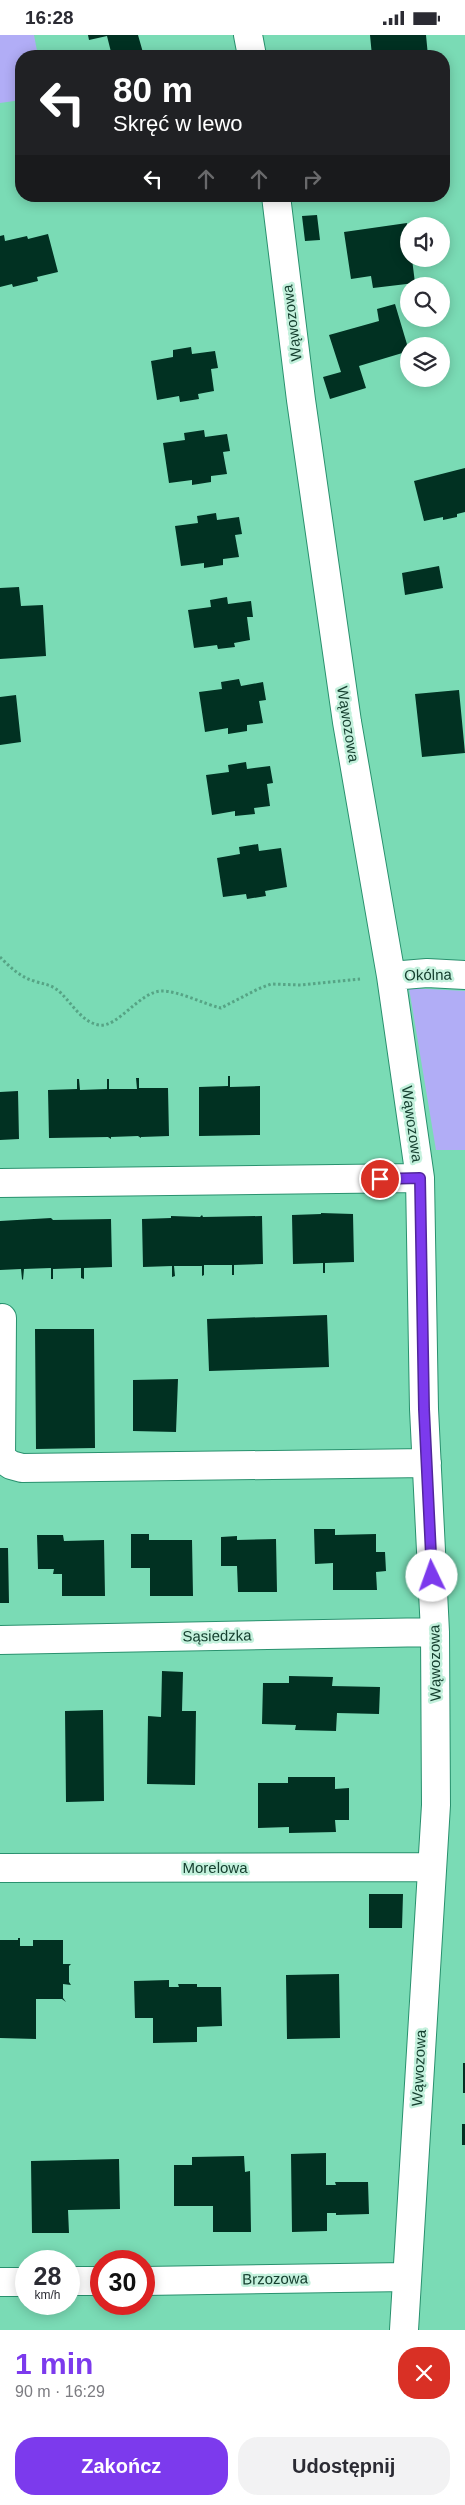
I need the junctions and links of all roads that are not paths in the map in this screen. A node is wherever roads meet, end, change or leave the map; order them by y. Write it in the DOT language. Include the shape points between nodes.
graph roads {
  1 [pos="248,35"];
  2 [pos="251,50"];
  3 [pos="277,202"];
  4 [pos="465,975"];
  5 [pos="391,976"];
  6 [pos="420,1178"];
  7 [pos="0,1183"];
  8 [pos="2,1318"];
  9 [pos="427,1463"];
  10 [pos="434,1632"];
  11 [pos="0,1640"];
  12 [pos="431,1867"];
  13 [pos="0,1868"];
  14 [pos="407,2277"];
  15 [pos="155,2281"];
  16 [pos="0,2282"];
  17 [pos="15,2282"];
  18 [pos="404,2330"];
  1 -- 2 [label="street"];
  3 -- 5 [label="street, Wąwozowa" via="347,722"];
  4 -- 5 [label="street, Okólna" via="427,973"];
  5 -- 6 [label="street, Wąwozowa"];
  6 -- 7 [label="street"];
  6 -- 9 [label="street, Wąwozowa"];
  8 -- 9 [label="street" via="1,1457 11,1465 22,1468"];
  9 -- 10 [label="street, Wąwozowa"];
  10 -- 11 [label="street, Sąsiedzka"];
  10 -- 12 [label="street, Wąwozowa" via="436,1805"];
  12 -- 13 [label="street, Morelowa"];
  12 -- 14 [label="street, Wąwozowa"];
  14 -- 15 [label="street, Brzozowa"];
  14 -- 18 [label="street, Wąwozowa"];
  16 -- 17 [label="street"];
}
